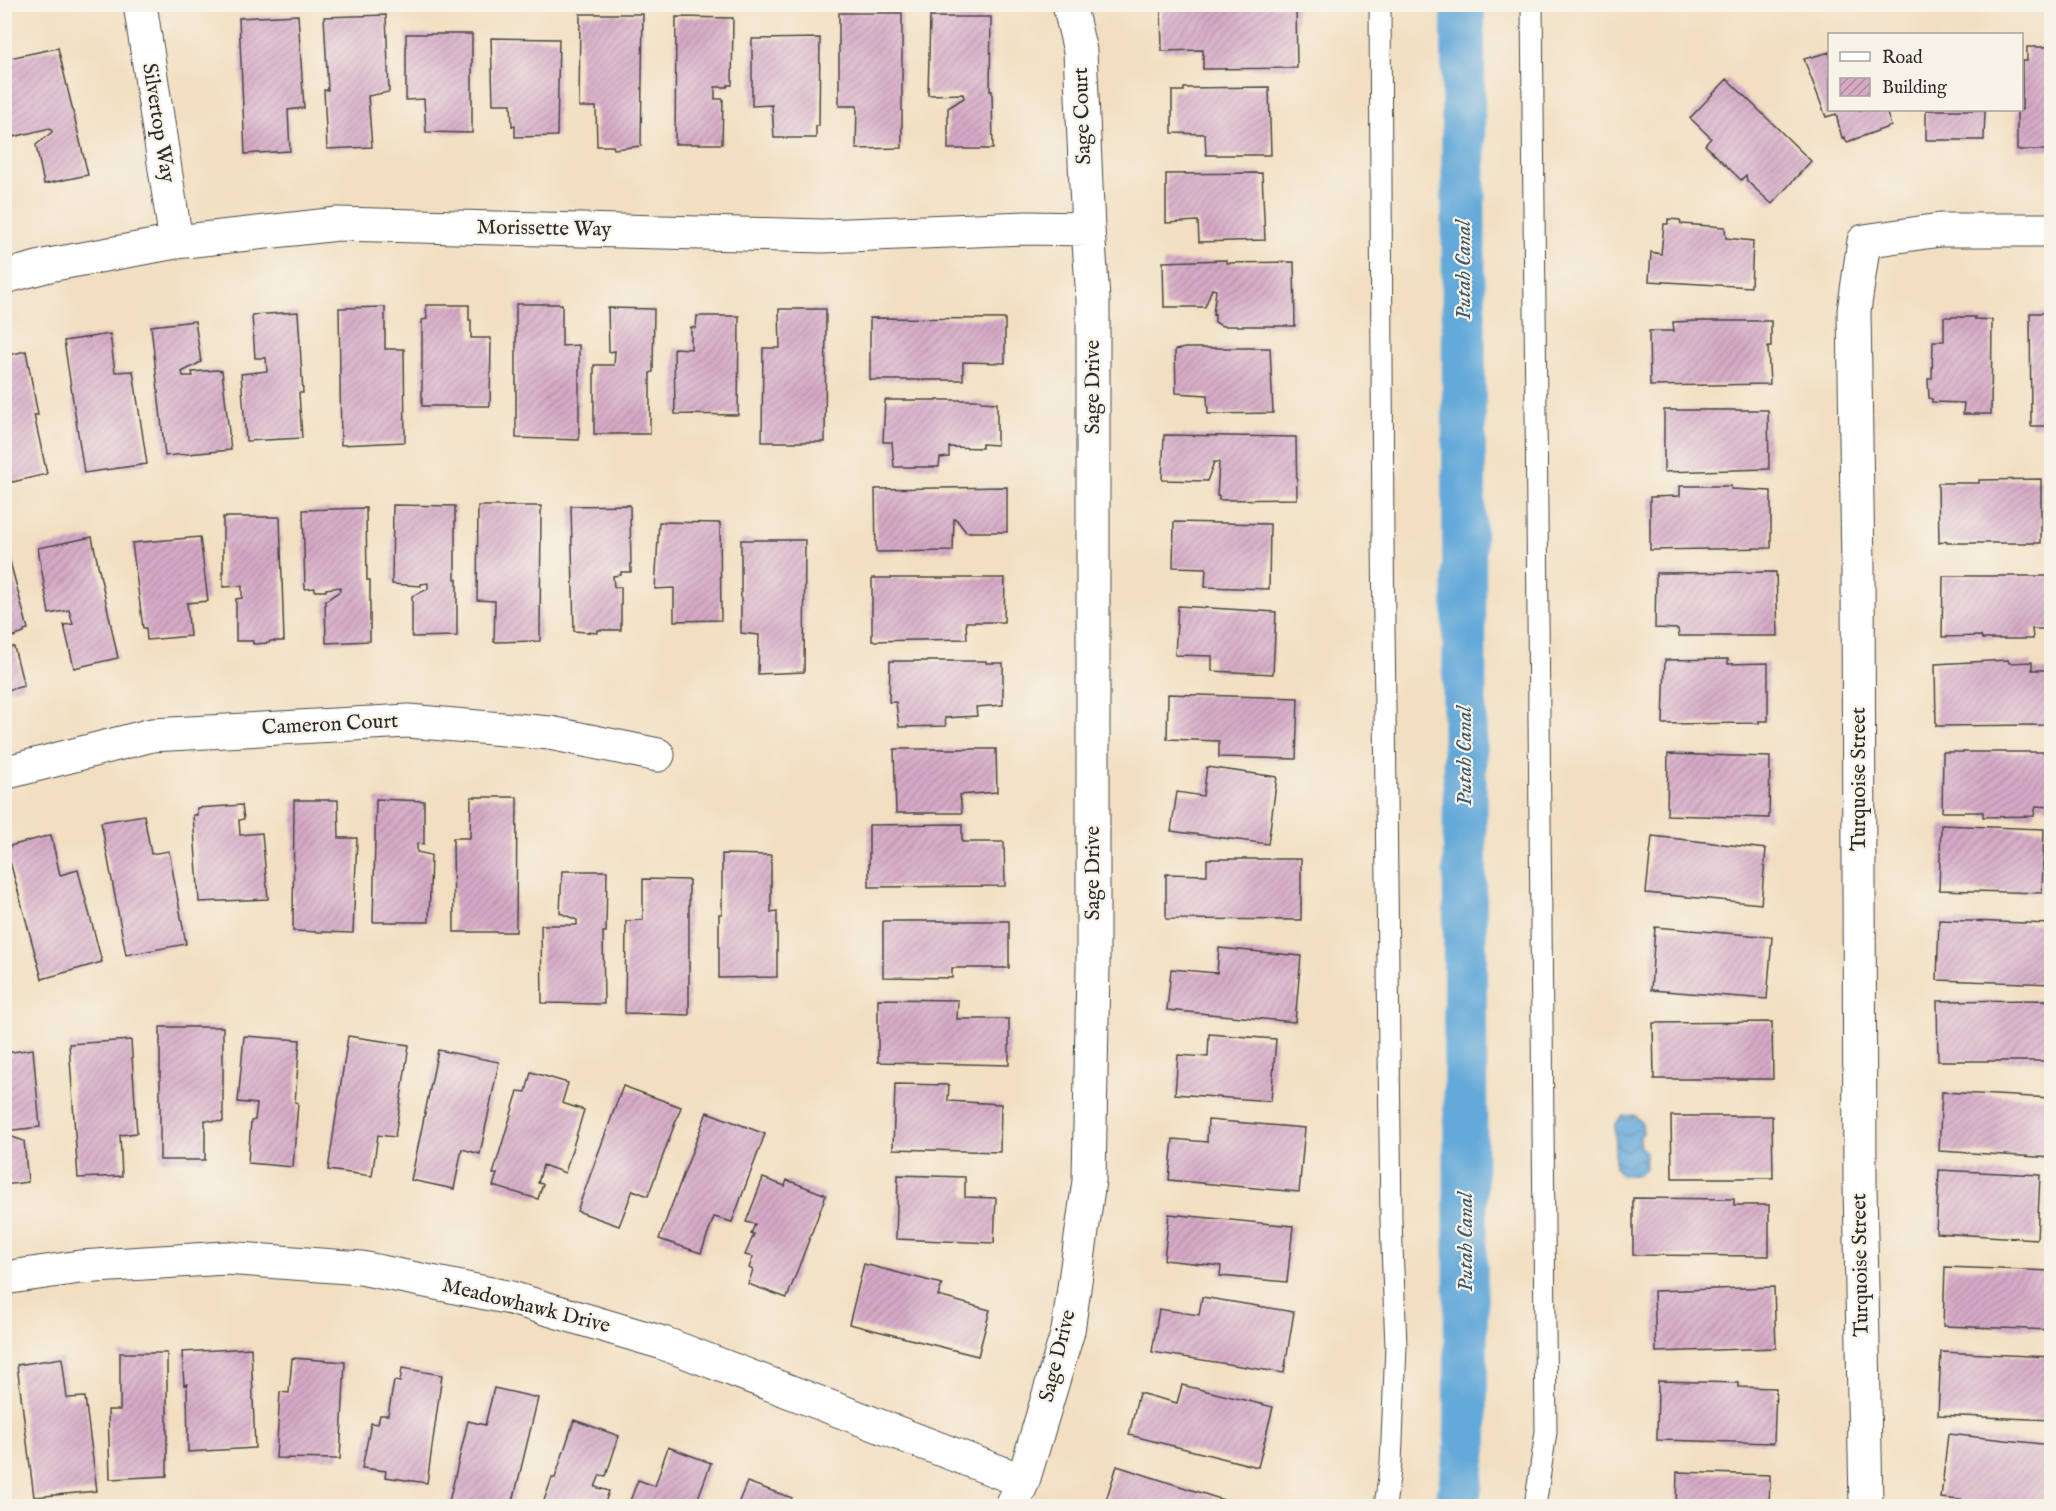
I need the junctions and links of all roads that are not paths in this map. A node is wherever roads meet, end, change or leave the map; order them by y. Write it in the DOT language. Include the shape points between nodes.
graph roads {
  1 [pos="140,4"];
  2 [pos="1069,4"];
  3 [pos="1380,4"];
  4 [pos="1532,4"];
  5 [pos="1088,229"];
  6 [pos="2052,230"];
  7 [pos="176,242"];
  8 [pos="4,277"];
  9 [pos="658,755"];
  10 [pos="4,773"];
  11 [pos="4,1278"];
  12 [pos="1018,1494"];
  13 [pos="1385,1506"];
  14 [pos="1535,1506"];
  15 [pos="1866,1506"];
  1 -- 7 [label="street, Silvertop Way"];
  2 -- 5 [label="street, Sage Court" via="1080,51"];
  3 -- 13 [label="lane" via="1391,1221 1396,1346 1391,1463"];
  4 -- 14 [label="lane" via="1546,1420"];
  5 -- 7 [label="street, Morissette Way" via="823,236 338,224"];
  5 -- 12 [label="street, Sage Drive" via="1093,299 1089,1181 1068,1331"];
  6 -- 15 [label="street, Turquoise Street" via="1940,230 1864,242 1855,300 1860,1183"];
  7 -- 8 [label="street, Morissette Way"];
  9 -- 10 [label="street, Cameron Court" via="550,733 408,721 152,735"];
  11 -- 12 [label="street, Meadowhawk Drive" via="80,1267 225,1258 361,1268 511,1298 663,1344"];
}
